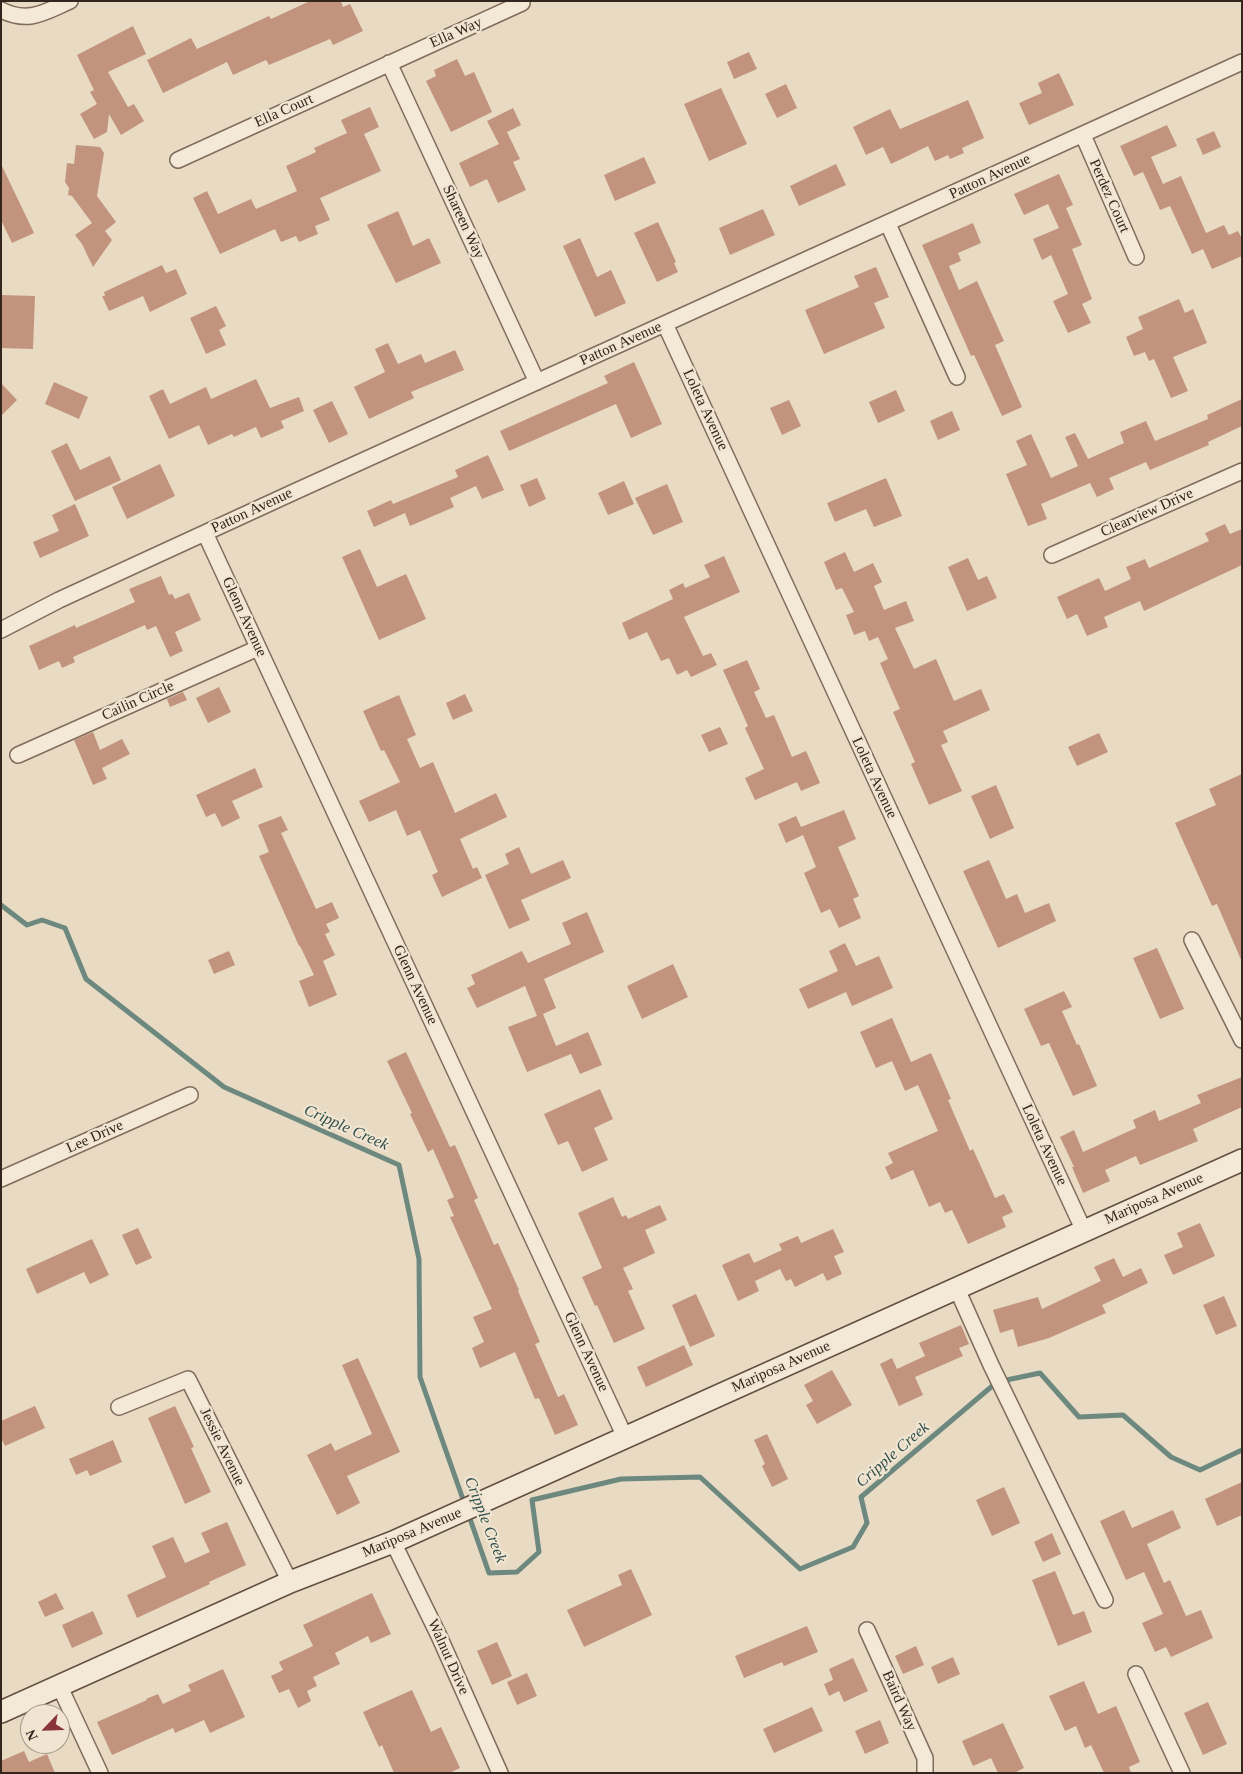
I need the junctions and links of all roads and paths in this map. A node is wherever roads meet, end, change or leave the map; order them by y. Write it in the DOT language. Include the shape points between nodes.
graph roads {
  1 [pos="70,1"];
  2 [pos="522,3"];
  3 [pos="1,10"];
  4 [pos="1242,62"];
  5 [pos="389,63"];
  6 [pos="1083,134"];
  7 [pos="178,160"];
  8 [pos="888,224"];
  9 [pos="1136,257"];
  10 [pos="665,324"];
  11 [pos="957,376"];
  12 [pos="537,382"];
  13 [pos="1242,471"];
  14 [pos="205,532"];
  15 [pos="1052,555"];
  16 [pos="1,630"];
  17 [pos="258,648"];
  18 [pos="18,755"];
  19 [pos="1192,940"];
  20 [pos="1242,1040"];
  21 [pos="190,1094"];
  22 [pos="1242,1160"];
  23 [pos="1,1180"];
  24 [pos="1084,1231"];
  25 [pos="958,1289"];
  26 [pos="119,1407"];
  27 [pos="625,1437"];
  28 [pos="394,1542"];
  29 [pos="290,1582"];
  30 [pos="1105,1600"];
  31 [pos="867,1630"];
  32 [pos="1136,1674"];
  33 [pos="59,1685"];
  34 [pos="1,1712"];
  35 [pos="100,1773"];
  36 [pos="500,1773"];
  37 [pos="925,1773"];
  38 [pos="1182,1773"];
  1 -- 3 [label="street" via="34,17"];
  2 -- 5 [label="street, Ella Way"];
  4 -- 6 [label="street, Patton Avenue"];
  5 -- 7 [label="street, Ella Court"];
  5 -- 12 [label="street, Shareen Way"];
  6 -- 8 [label="street, Patton Avenue"];
  6 -- 9 [label="street, Perdez Court"];
  8 -- 10 [label="street, Patton Avenue"];
  8 -- 11 [label="street"];
  10 -- 12 [label="street, Patton Avenue"];
  10 -- 24 [label="street, Loleta Avenue"];
  12 -- 14 [label="street, Patton Avenue"];
  13 -- 15 [label="street, Clearview Drive"];
  14 -- 16 [label="street, Patton Avenue"];
  14 -- 17 [label="street, Glenn Avenue"];
  17 -- 18 [label="street, Cailin Circle"];
  17 -- 27 [label="street, Glenn Avenue"];
  19 -- 20 [label="street"];
  21 -- 23 [label="street, Lee Drive"];
  22 -- 24 [label="street, Mariposa Avenue"];
  24 -- 25 [label="street, Mariposa Avenue"];
  25 -- 27 [label="street, Mariposa Avenue"];
  25 -- 30 [label="street" via="991,1365"];
  26 -- 29 [label="street, Jessie Avenue" via="188,1379"];
  27 -- 28 [label="street, Mariposa Avenue"];
  28 -- 29 [label="street, Mariposa Avenue"];
  28 -- 36 [label="street, Walnut Drive"];
  29 -- 33 [label="street, Mariposa Avenue"];
  31 -- 37 [label="street, Baird Way" via="925,1758"];
  32 -- 38 [label="street"];
  33 -- 34 [label="street, Mariposa Avenue"];
  33 -- 35 [label="street"];
}
